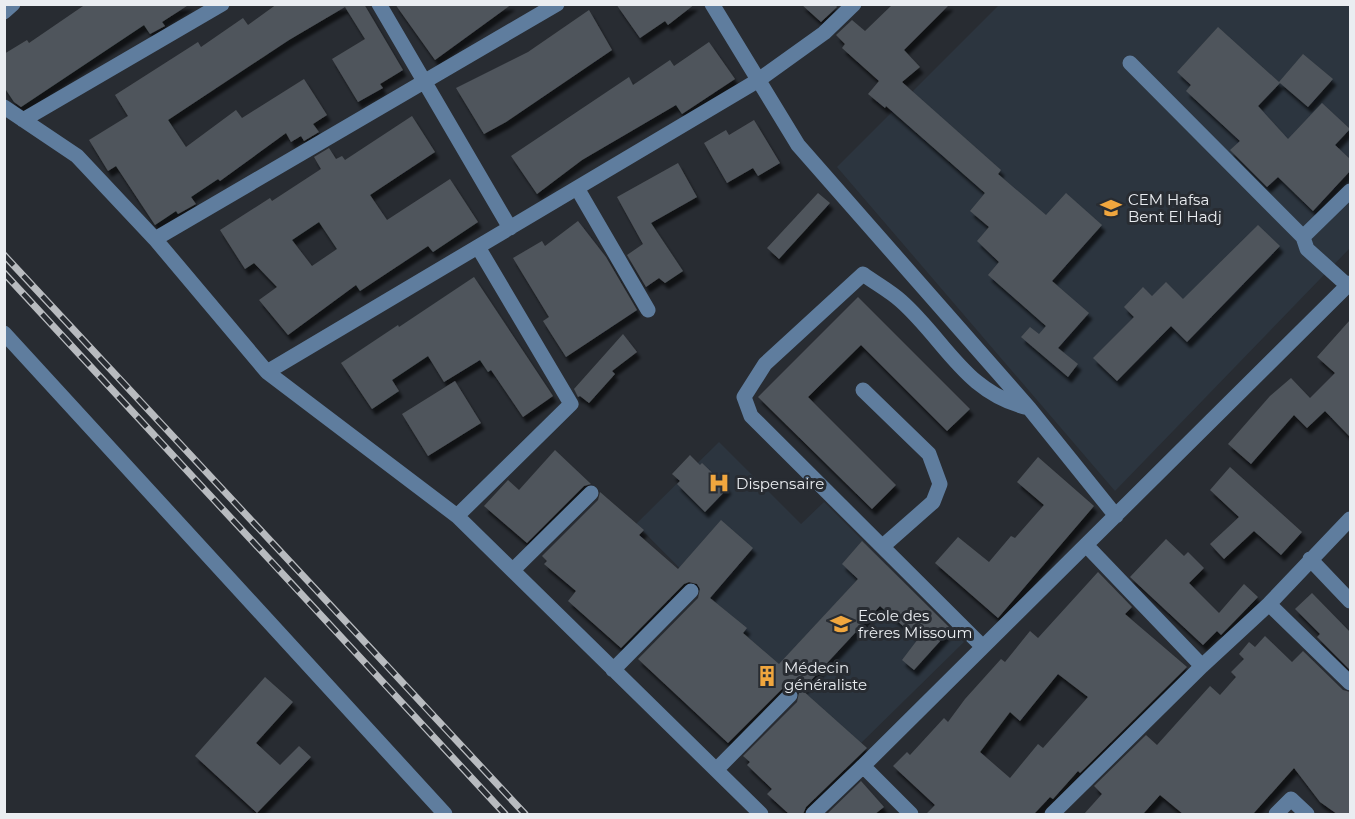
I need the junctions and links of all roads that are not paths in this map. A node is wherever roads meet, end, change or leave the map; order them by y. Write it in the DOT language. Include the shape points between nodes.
graph roads {
  1 [pos="13,4"];
  2 [pos="222,4"];
  3 [pos="379,4"];
  4 [pos="556,4"];
  5 [pos="712,4"];
  6 [pos="854,4"];
  7 [pos="199,10"];
  8 [pos="4,12"];
  9 [pos="1130,63"];
  10 [pos="757,81"];
  11 [pos="424,82"];
  12 [pos="4,107"];
  13 [pos="23,120"];
  14 [pos="577,188"];
  15 [pos="1350,191"];
  16 [pos="510,228"];
  17 [pos="1303,237"];
  18 [pos="155,239"];
  19 [pos="478,247"];
  20 [pos="1349,284"];
  21 [pos="648,310"];
  22 [pos="4,333"];
  23 [pos="267,372"];
  24 [pos="863,390"];
  25 [pos="1029,408"];
  26 [pos="591,493"];
  27 [pos="457,516"];
  28 [pos="1116,516"];
  29 [pos="1350,519"];
  30 [pos="1086,545"];
  31 [pos="883,546"];
  32 [pos="1310,560"];
  33 [pos="513,570"];
  34 [pos="691,591"];
  35 [pos="1350,601"];
  36 [pos="1269,604"];
  37 [pos="983,647"];
  38 [pos="1202,666"];
  39 [pos="613,670"];
  40 [pos="1350,683"];
  41 [pos="790,695"];
  42 [pos="863,766"];
  43 [pos="716,770"];
  44 [pos="445,814"];
  45 [pos="761,814"];
  46 [pos="813,814"];
  47 [pos="911,814"];
  48 [pos="1052,814"];
  49 [pos="1276,814"];
  50 [pos="1307,814"];
  1 -- 8 [label="street"];
  2 -- 7 [label="street"];
  3 -- 11 [label="street"];
  4 -- 11 [label="street"];
  5 -- 10 [label="street"];
  6 -- 10 [label="street" via="824,33"];
  7 -- 13 [label="street"];
  9 -- 17 [label="street"];
  10 -- 14 [label="street"];
  10 -- 25 [label="street" via="798,145"];
  11 -- 16 [label="street"];
  11 -- 18 [label="street"];
  12 -- 13 [label="street"];
  13 -- 18 [label="street" via="77,156"];
  14 -- 16 [label="street"];
  14 -- 21 [label="street"];
  15 -- 17 [label="street"];
  16 -- 19 [label="street"];
  17 -- 20 [label="street" via="1306,249"];
  18 -- 23 [label="street"];
  19 -- 23 [label="street"];
  19 -- 27 [label="street" via="571,404"];
  20 -- 28 [label="street"];
  22 -- 44 [label="street"];
  23 -- 27 [label="street"];
  24 -- 31 [label="street" via="929,454 940,484 933,502"];
  25 -- 28 [label="street"];
  25 -- 31 [label="street" via="1004,402 974,380 900,300 863,274 765,364 744,397 751,416"];
  26 -- 33 [label="street"];
  27 -- 33 [label="street"];
  28 -- 30 [label="street"];
  29 -- 32 [label="street"];
  30 -- 37 [label="street"];
  30 -- 38 [label="street"];
  31 -- 37 [label="street"];
  32 -- 35 [label="street"];
  32 -- 36 [label="street"];
  33 -- 39 [label="street"];
  34 -- 39 [label="street"];
  36 -- 38 [label="street"];
  36 -- 40 [label="street"];
  37 -- 42 [label="street"];
  38 -- 48 [label="street"];
  39 -- 43 [label="street"];
  41 -- 43 [label="street"];
  42 -- 46 [label="street"];
  42 -- 47 [label="street"];
  43 -- 45 [label="street"];
  49 -- 50 [label="street" via="1291,799"];
}
